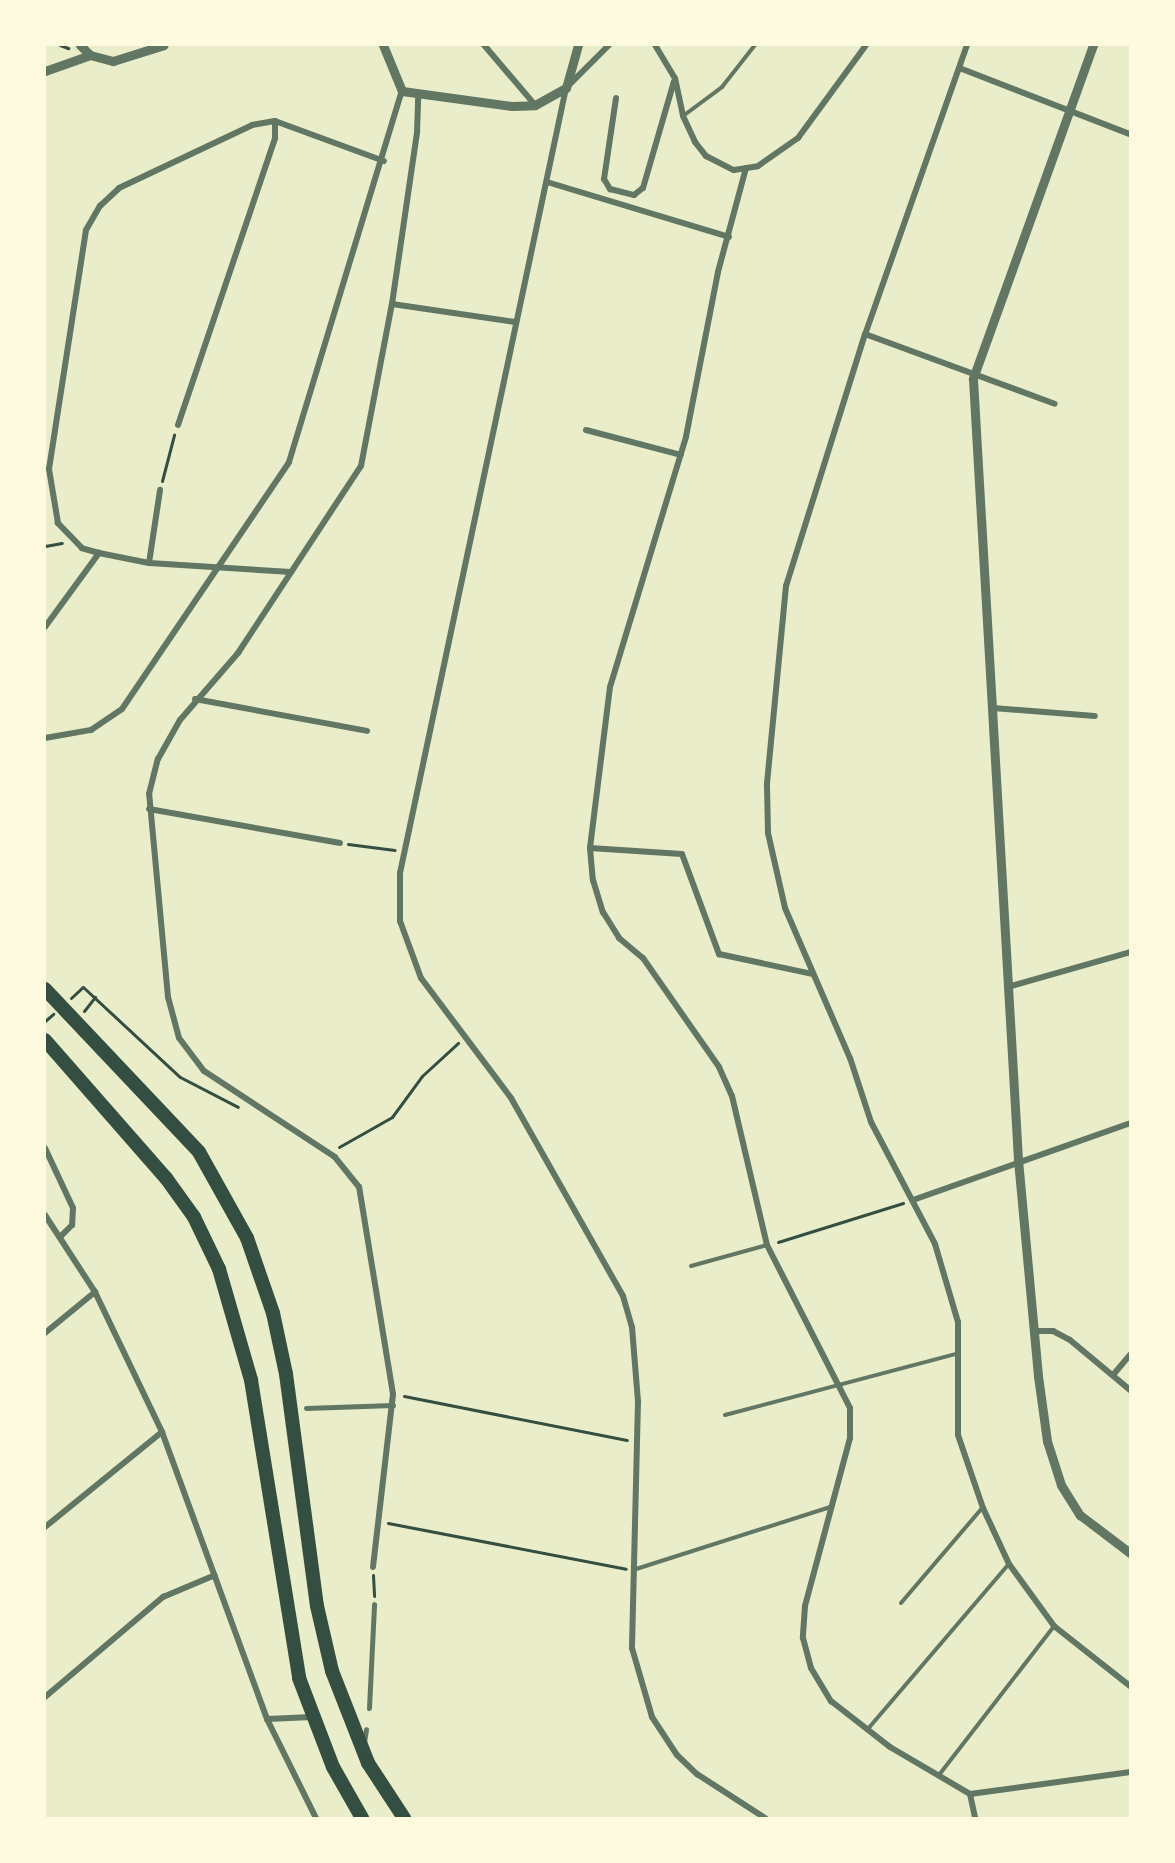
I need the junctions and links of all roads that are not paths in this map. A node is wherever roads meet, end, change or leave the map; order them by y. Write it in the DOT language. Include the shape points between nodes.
graph roads {
  1 [pos="80,45"];
  2 [pos="164,45"];
  3 [pos="383,45"];
  4 [pos="484,45"];
  5 [pos="578,45"];
  6 [pos="609,45"];
  7 [pos="654,45"];
  8 [pos="755,45"];
  9 [pos="866,45"];
  10 [pos="968,45"];
  11 [pos="1093,45"];
  12 [pos="150,48"];
  13 [pos="90,55"];
  14 [pos="962,69"];
  15 [pos="45,71"];
  16 [pos="675,78"];
  17 [pos="566,88"];
  18 [pos="402,91"];
  19 [pos="418,94"];
  20 [pos="616,98"];
  21 [pos="535,105"];
  22 [pos="1069,114"];
  23 [pos="682,116"];
  24 [pos="275,121"];
  25 [pos="1130,135"];
  26 [pos="384,162"];
  27 [pos="746,168"];
  28 [pos="547,182"];
  29 [pos="729,237"];
  30 [pos="392,304"];
  31 [pos="516,322"];
  32 [pos="865,334"];
  33 [pos="973,379"];
  34 [pos="1054,405"];
  35 [pos="178,425"];
  36 [pos="586,430"];
  37 [pos="681,455"];
  38 [pos="160,490"];
  39 [pos="99,553"];
  40 [pos="149,563"];
  41 [pos="218,567"];
  42 [pos="291,572"];
  43 [pos="45,627"];
  44 [pos="195,699"];
  45 [pos="993,708"];
  46 [pos="1095,716"];
  47 [pos="367,731"];
  48 [pos="45,738"];
  49 [pos="149,809"];
  50 [pos="340,843"];
  51 [pos="590,848"];
  52 [pos="1130,952"];
  53 [pos="812,974"];
  54 [pos="1011,986"];
  55 [pos="45,989"];
  56 [pos="45,1040"];
  57 [pos="1130,1123"];
  58 [pos="45,1148"];
  59 [pos="1018,1160"];
  60 [pos="913,1200"];
  61 [pos="45,1215"];
  62 [pos="61,1236"];
  63 [pos="767,1245"];
  64 [pos="690,1266"];
  65 [pos="95,1292"];
  66 [pos="1036,1331"];
  67 [pos="45,1333"];
  68 [pos="960,1352"];
  69 [pos="1130,1355"];
  70 [pos="1113,1375"];
  71 [pos="840,1386"];
  72 [pos="1130,1390"];
  73 [pos="393,1405"];
  74 [pos="306,1408"];
  75 [pos="725,1415"];
  76 [pos="162,1432"];
  77 [pos="832,1507"];
  78 [pos="983,1508"];
  79 [pos="45,1527"];
  80 [pos="1130,1553"];
  81 [pos="1009,1564"];
  82 [pos="373,1567"];
  83 [pos="633,1570"];
  84 [pos="214,1575"];
  85 [pos="901,1603"];
  86 [pos="374,1604"];
  87 [pos="1054,1626"];
  88 [pos="1130,1686"];
  89 [pos="45,1697"];
  90 [pos="369,1708"];
  91 [pos="312,1717"];
  92 [pos="267,1719"];
  93 [pos="366,1729"];
  94 [pos="867,1731"];
  95 [pos="363,1752"];
  96 [pos="1130,1772"];
  97 [pos="939,1775"];
  98 [pos="970,1794"];
  99 [pos="316,1818"];
  100 [pos="362,1818"];
  101 [pos="404,1818"];
  102 [pos="765,1818"];
  103 [pos="975,1818"];
  1 -- 13 [label="street"];
  2 -- 12 [label="street"];
  3 -- 18 [label="street"];
  4 -- 21 [label="street"];
  5 -- 17 [label="street"];
  6 -- 17 [label="street"];
  7 -- 16 [label="street"];
  8 -- 23 [label="lane" via="722,87"];
  9 -- 27 [label="street" via="798,138"];
  10 -- 14 [label="street"];
  11 -- 22 [label="street"];
  12 -- 13 [label="street" via="113,61"];
  13 -- 15 [label="street"];
  14 -- 22 [label="street"];
  14 -- 32 [label="street"];
  16 -- 20 [label="street" via="643,188 634,195 610,189 604,179"];
  16 -- 23 [label="street"];
  17 -- 21 [label="street"];
  17 -- 28 [label="street"];
  18 -- 19 [label="street"];
  18 -- 26 [label="street"];
  19 -- 21 [label="street"];
  19 -- 30 [label="street"];
  22 -- 25 [label="street"];
  22 -- 33 [label="street"];
  23 -- 27 [label="street" via="706,156 734,170"];
  24 -- 26 [label="street"];
  24 -- 35 [label="street" via="275,138"];
  24 -- 39 [label="street" via="252,125 142,175 100,206 86,230 49,469 52,509 72,541"];
  26 -- 41 [label="street" via="289,462"];
  27 -- 29 [label="street"];
  28 -- 29 [label="street"];
  28 -- 31 [label="street"];
  29 -- 37 [label="street"];
  30 -- 31 [label="street"];
  30 -- 42 [label="street" via="361,466"];
  31 -- 83 [label="street" via="398,895 408,949 421,978 511,1098 615,1276 632,1327 636,1442"];
  32 -- 33 [label="street"];
  32 -- 53 [label="street" via="786,586 768,773 774,871"];
  33 -- 34 [label="street"];
  33 -- 45 [label="street"];
  36 -- 37 [label="street"];
  37 -- 51 [label="street" via="610,687"];
  38 -- 40 [label="street"];
  39 -- 40 [label="street"];
  39 -- 43 [label="street"];
  40 -- 41 [label="street"];
  41 -- 42 [label="street"];
  41 -- 48 [label="street" via="122,709 91,730"];
  42 -- 44 [label="street" via="238,653"];
  44 -- 47 [label="street"];
  44 -- 49 [label="street" via="158,759"];
  45 -- 46 [label="street"];
  45 -- 54 [label="street"];
  49 -- 50 [label="street"];
  49 -- 73 [label="street" via="174,1026 195,1062 262,1113 326,1152 359,1187"];
  51 -- 53 [label="street" via="682,854 719,954"];
  51 -- 63 [label="street" via="603,912 619,938 643,958 719,1067 732,1096"];
  52 -- 54 [label="street"];
  53 -- 60 [label="street" via="850,1058 871,1122"];
  54 -- 59 [label="street"];
  55 -- 95 [label="highway" via="199,1152 247,1238 273,1313 286,1374 320,1617 332,1671"];
  56 -- 91 [label="highway" via="166,1178 194,1217 219,1269 251,1380 286,1614"];
  57 -- 59 [label="street"];
  58 -- 62 [label="street" via="73,1208 72,1225"];
  59 -- 60 [label="street"];
  59 -- 66 [label="street"];
  60 -- 68 [label="street" via="939,1255"];
  61 -- 62 [label="street"];
  62 -- 65 [label="street"];
  63 -- 64 [label="lane"];
  63 -- 71 [label="street"];
  65 -- 67 [label="street"];
  65 -- 76 [label="street"];
  66 -- 70 [label="street" via="1053,1331"];
  66 -- 80 [label="street" via="1047,1441 1061,1485 1080,1515"];
  68 -- 71 [label="lane"];
  68 -- 78 [label="street" via="958,1435"];
  69 -- 70 [label="street"];
  70 -- 72 [label="street"];
  71 -- 75 [label="lane"];
  71 -- 77 [label="street" via="850,1408 850,1438"];
  73 -- 74 [label="street"];
  73 -- 82 [label="street"];
  76 -- 79 [label="street"];
  76 -- 84 [label="street"];
  77 -- 83 [label="lane"];
  77 -- 94 [label="street" via="805,1606 802,1638 811,1668 831,1701"];
  78 -- 81 [label="street"];
  78 -- 85 [label="lane"];
  81 -- 87 [label="street"];
  81 -- 94 [label="lane"];
  83 -- 102 [label="street" via="632,1648 652,1717 677,1755 698,1774"];
  84 -- 89 [label="street" via="163,1598"];
  84 -- 92 [label="street"];
  86 -- 90 [label="street"];
  87 -- 88 [label="street"];
  87 -- 97 [label="lane"];
  91 -- 92 [label="street"];
  91 -- 100 [label="highway"];
  92 -- 99 [label="street"];
  93 -- 95 [label="street"];
  94 -- 97 [label="street"];
  95 -- 101 [label="highway"];
  96 -- 98 [label="street"];
  97 -- 98 [label="street"];
  98 -- 103 [label="street"];
}
